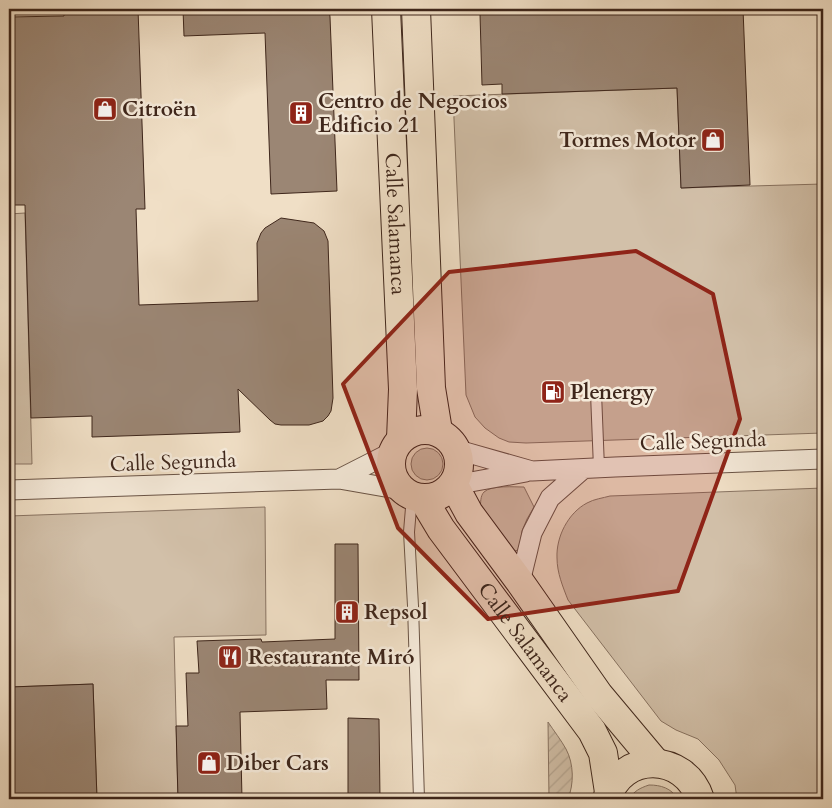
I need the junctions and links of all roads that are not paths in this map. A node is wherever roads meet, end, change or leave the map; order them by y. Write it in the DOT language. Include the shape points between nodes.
graph roads {
  1 [pos="386,9"];
  2 [pos="416,9"];
  3 [pos="596,392"];
  4 [pos="438,431"];
  5 [pos="396,445"];
  6 [pos="458,450"];
  7 [pos="823,459"];
  8 [pos="591,468"];
  9 [pos="532,471"];
  10 [pos="339,479"];
  11 [pos="454,485"];
  12 [pos="9,490"];
  13 [pos="412,495"];
  14 [pos="520,582"];
  15 [pos="656,764"];
  16 [pos="608,796"];
  17 [pos="419,799"];
  18 [pos="700,799"];
  1 -- 5 [label="main road, Calle Salamanca" via="403,389"];
  2 -- 4 [label="main road, Calle Salamanca" via="431,388"];
  3 -- 8 [label="lane"];
  4 -- 5 [label="main road" via="418,430"];
  4 -- 6 [label="main road" via="448,436"];
  5 -- 10 [label="street, Calle Segunda"];
  5 -- 13 [label="main road" via="391,472"];
  6 -- 9 [label="street, Calle Segunda"];
  6 -- 11 [label="main road" via="459,467"];
  7 -- 8 [label="street, Calle Segunda"];
  8 -- 9 [label="street, Calle Segunda"];
  8 -- 14 [label="street" via="550,498 532,533"];
  9 -- 11 [label="street, Calle Segunda"];
  10 -- 12 [label="street, Calle Segunda"];
  10 -- 13 [label="street, Calle Segunda"];
  11 -- 13 [label="main road" via="440,496"];
  11 -- 14 [label="main road, Calle Salamanca" via="469,513"];
  13 -- 16 [label="main road, Calle Salamanca" via="592,731 603,753"];
  13 -- 17 [label="lane" via="409,532"];
  14 -- 15 [label="main road, Calle Salamanca" via="599,695"];
  15 -- 16 [label="main road" via="633,768 615,782"];
  15 -- 18 [label="main road" via="685,775"];
}
